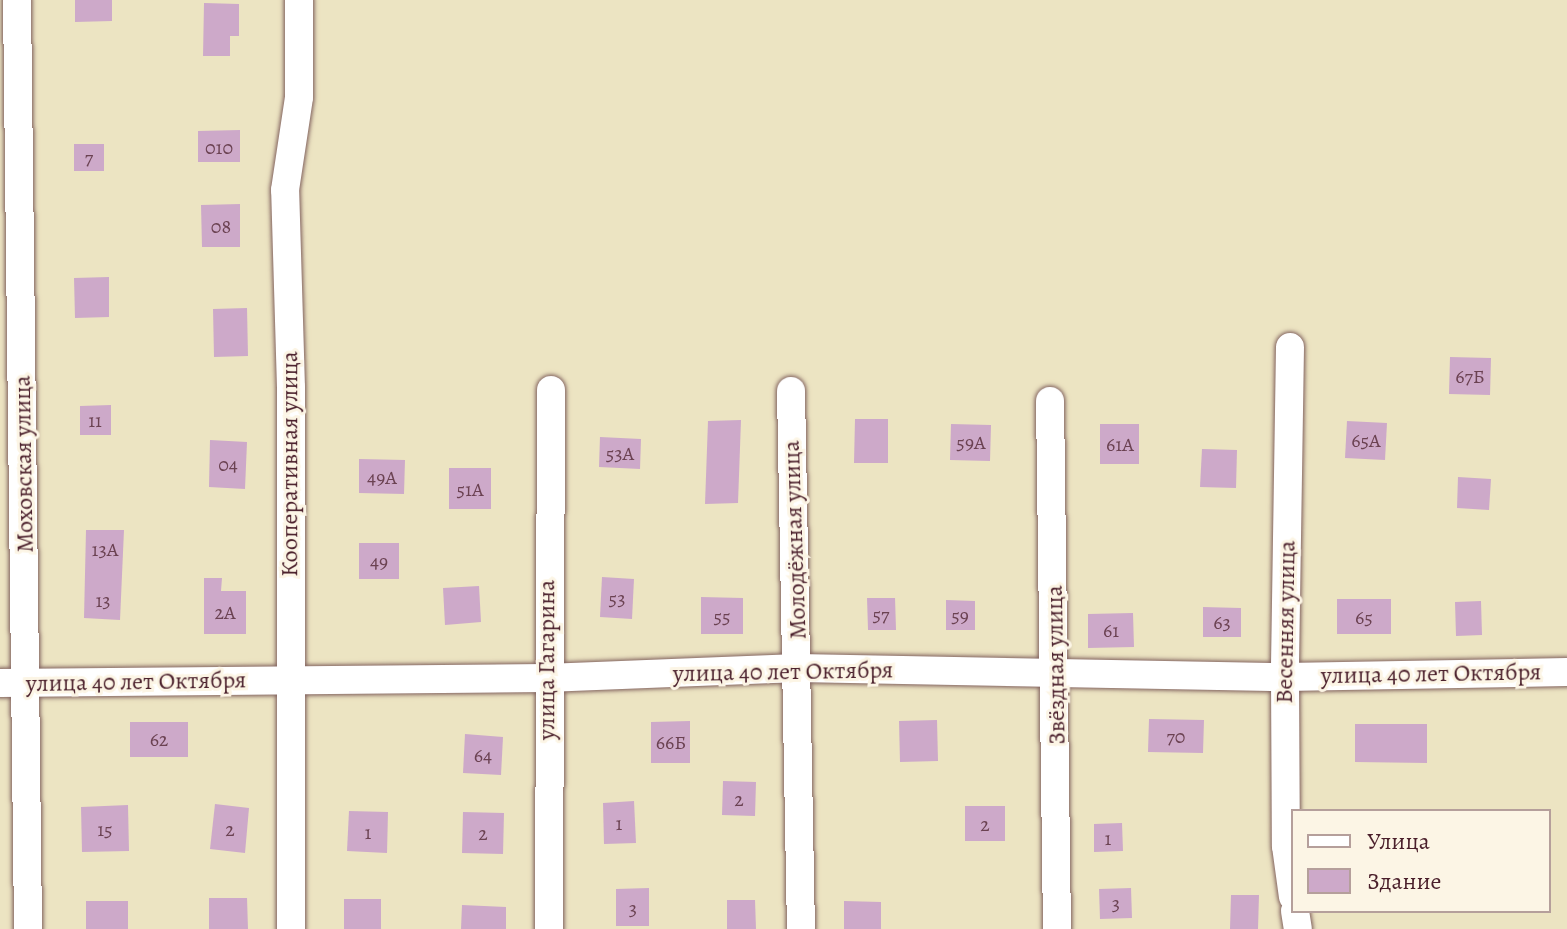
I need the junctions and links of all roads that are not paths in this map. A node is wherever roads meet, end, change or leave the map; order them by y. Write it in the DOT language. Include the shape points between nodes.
graph roads {
  1 [pos="17,0"];
  2 [pos="299,0"];
  3 [pos="1290,347"];
  4 [pos="551,390"];
  5 [pos="791,391"];
  6 [pos="1050,401"];
  7 [pos="798,668"];
  8 [pos="1057,672"];
  9 [pos="1567,672"];
  10 [pos="1285,677"];
  11 [pos="546,678"];
  12 [pos="290,680"];
  13 [pos="14,683"];
  14 [pos="1291,882"];
  15 [pos="28,929"];
  16 [pos="291,929"];
  17 [pos="549,929"];
  18 [pos="801,929"];
  19 [pos="1057,929"];
  1 -- 13 [label="street, Моховская улица"];
  2 -- 12 [label="street, Кооперативная улица" via="299,97 285,190"];
  3 -- 10 [label="street, Весенняя улица"];
  4 -- 11 [label="street, улица Гагарина"];
  5 -- 7 [label="street, Молодёжная улица"];
  6 -- 8 [label="street, Звёздная улица"];
  7 -- 8 [label="street, улица 40 лет Октября"];
  7 -- 11 [label="street, улица 40 лет Октября"];
  7 -- 18 [label="street, Молодёжная улица"];
  8 -- 10 [label="street, улица 40 лет Октября"];
  8 -- 19 [label="street, Звёздная улица"];
  9 -- 10 [label="street, улица 40 лет Октября"];
  10 -- 14 [label="street, Весенняя улица"];
  11 -- 12 [label="street, улица 40 лет Октября"];
  11 -- 17 [label="street, улица Гагарина"];
  12 -- 13 [label="street, улица 40 лет Октября"];
  12 -- 16 [label="street, Кооперативная улица"];
  13 -- 15 [label="street, Моховская улица"];
}
